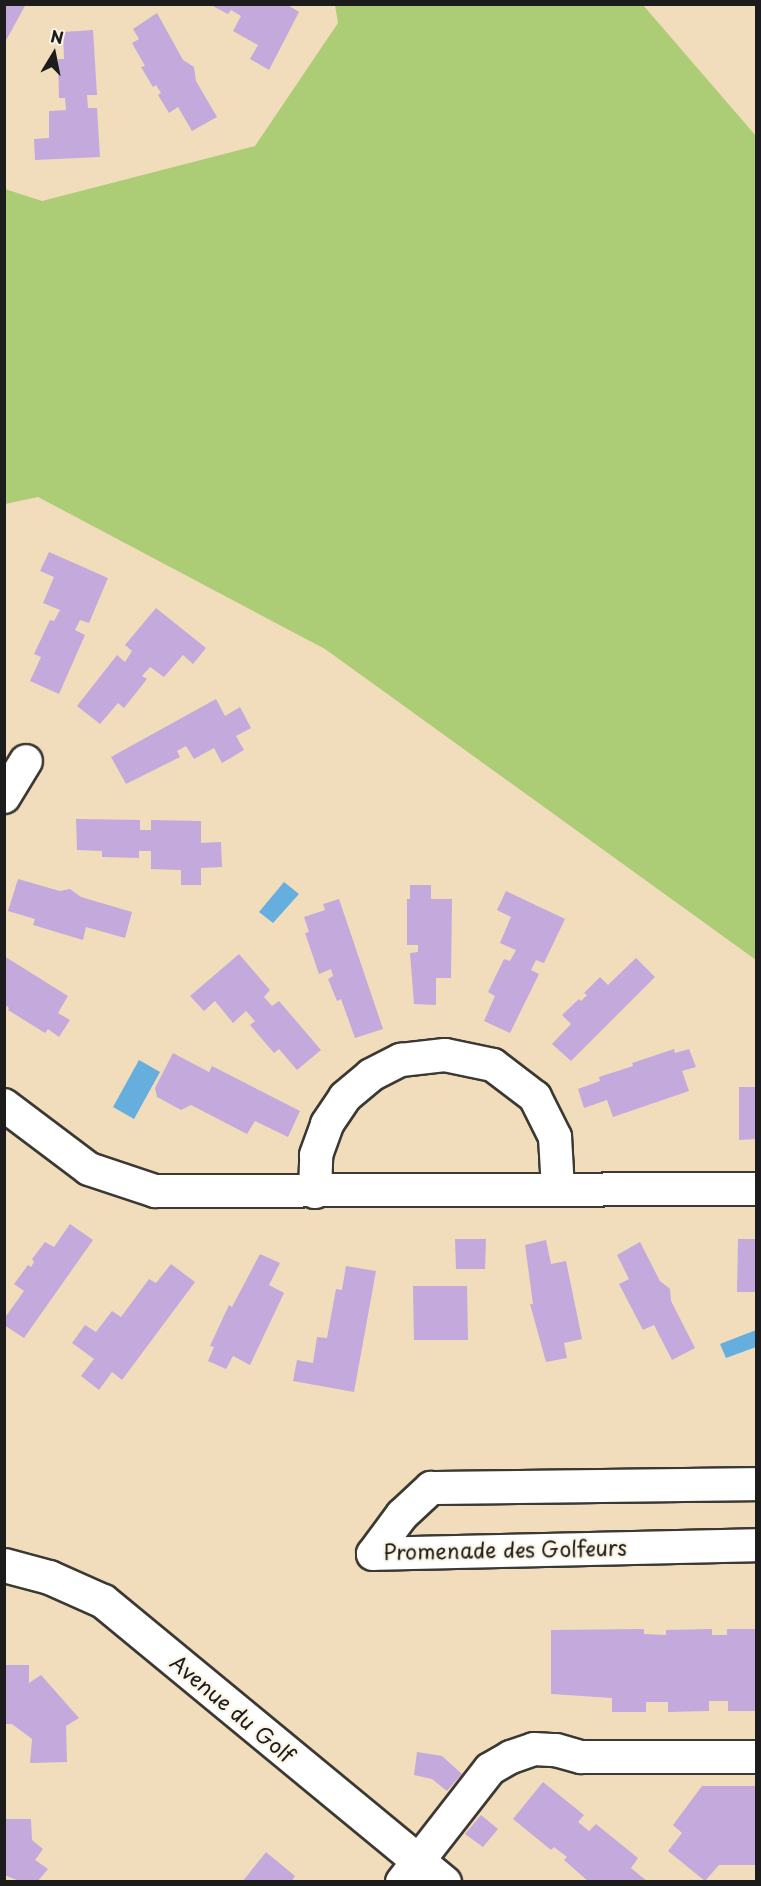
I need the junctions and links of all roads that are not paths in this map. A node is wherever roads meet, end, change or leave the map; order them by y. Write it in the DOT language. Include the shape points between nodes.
graph roads {
  1 [pos="26,761"];
  2 [pos="4,797"];
  3 [pos="4,1105"];
  4 [pos="558,1189"];
  5 [pos="756,1189"];
  6 [pos="315,1192"];
  7 [pos="756,1484"];
  8 [pos="756,1545"];
  9 [pos="4,1565"];
  10 [pos="756,1757"];
  11 [pos="422,1875"];
  1 -- 2 [label="street"];
  3 -- 6 [label="street" via="89,1168 155,1191"];
  4 -- 5 [label="street"];
  4 -- 6 [label="street"];
  4 -- 6 [label="street" via="555,1137 535,1097 493,1065 445,1055 401,1060 370,1075 345,1097 327,1124 316,1155"];
  7 -- 8 [label="street, Promenade des Golfeurs" via="431,1488 402,1515 373,1554"];
  9 -- 11 [label="street, Avenue du Golf" via="49,1577 103,1601"];
  10 -- 11 [label="street" via="581,1757 534,1749 511,1757 490,1769"];
}
